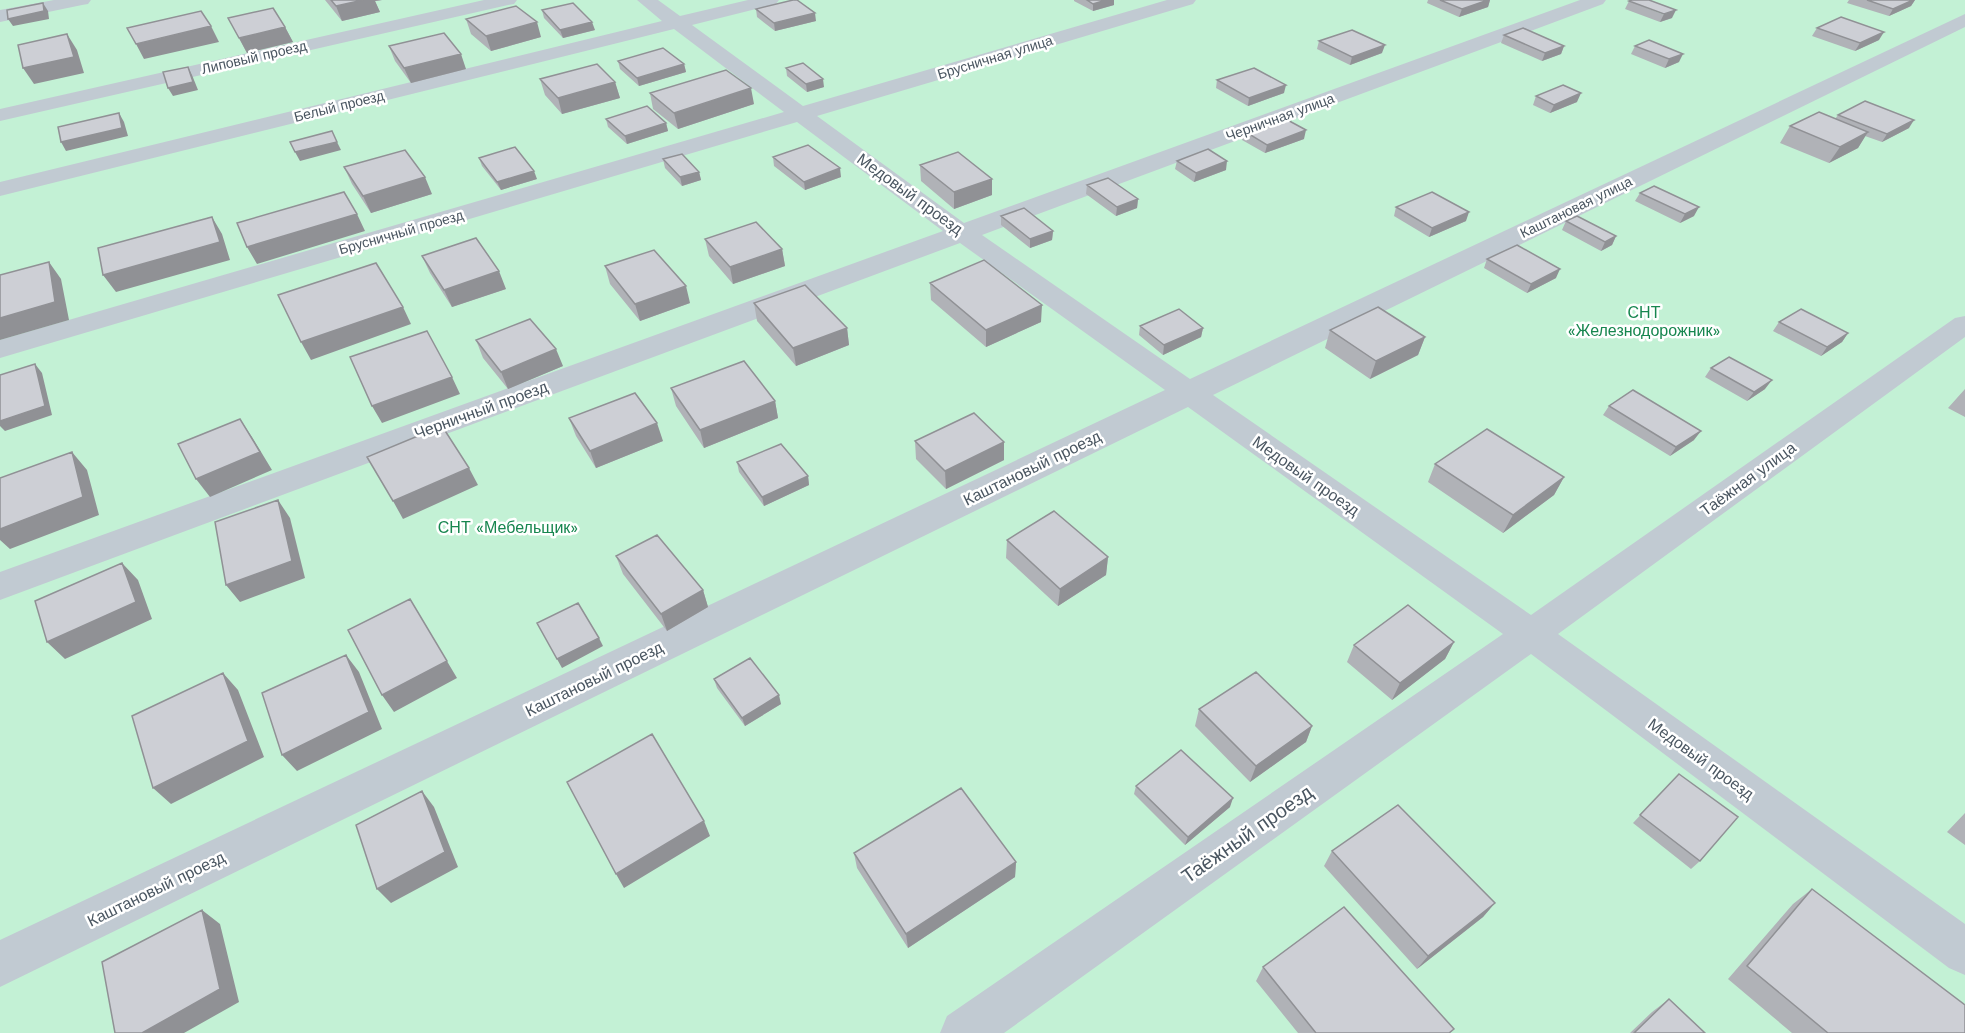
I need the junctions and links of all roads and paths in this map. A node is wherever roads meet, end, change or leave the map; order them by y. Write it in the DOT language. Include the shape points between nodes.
graph roads {
  1 [pos="81,0"];
  2 [pos="508,0"];
  3 [pos="646,0"];
  4 [pos="770,0"];
  5 [pos="1187,0"];
  6 [pos="1597,0"];
  7 [pos="0,16"];
  8 [pos="1965,20"];
  9 [pos="677,23"];
  10 [pos="802,114"];
  11 [pos="0,115"];
  12 [pos="0,189"];
  13 [pos="962,233"];
  14 [pos="1965,324"];
  15 [pos="0,349"];
  16 [pos="1188,393"];
  17 [pos="0,586"];
  18 [pos="1531,634"];
  19 [pos="1965,952"];
  20 [pos="0,964"];
  21 [pos="964,1033"];
  1 -- 7 [label="street"];
  2 -- 11 [label="street, Липовый проезд"];
  3 -- 9 [label="street, Медовый проезд"];
  4 -- 9 [label="street, Белый проезд"];
  5 -- 10 [label="street, Брусничная улица"];
  6 -- 13 [label="street, Черничная улица"];
  8 -- 16 [label="street, Каштановая улица"];
  9 -- 10 [label="street, Медовый проезд"];
  9 -- 12 [label="street, Белый проезд"];
  10 -- 13 [label="street, Медовый проезд"];
  10 -- 15 [label="street, Брусничный проезд"];
  13 -- 16 [label="street, Медовый проезд"];
  13 -- 17 [label="street, Черничный проезд"];
  14 -- 18 [label="street, Таёжная улица"];
  16 -- 18 [label="street, Медовый проезд"];
  16 -- 20 [label="street, Каштановый проезд"];
  18 -- 19 [label="street, Медовый проезд"];
  18 -- 21 [label="street, Таёжный проезд"];
}
